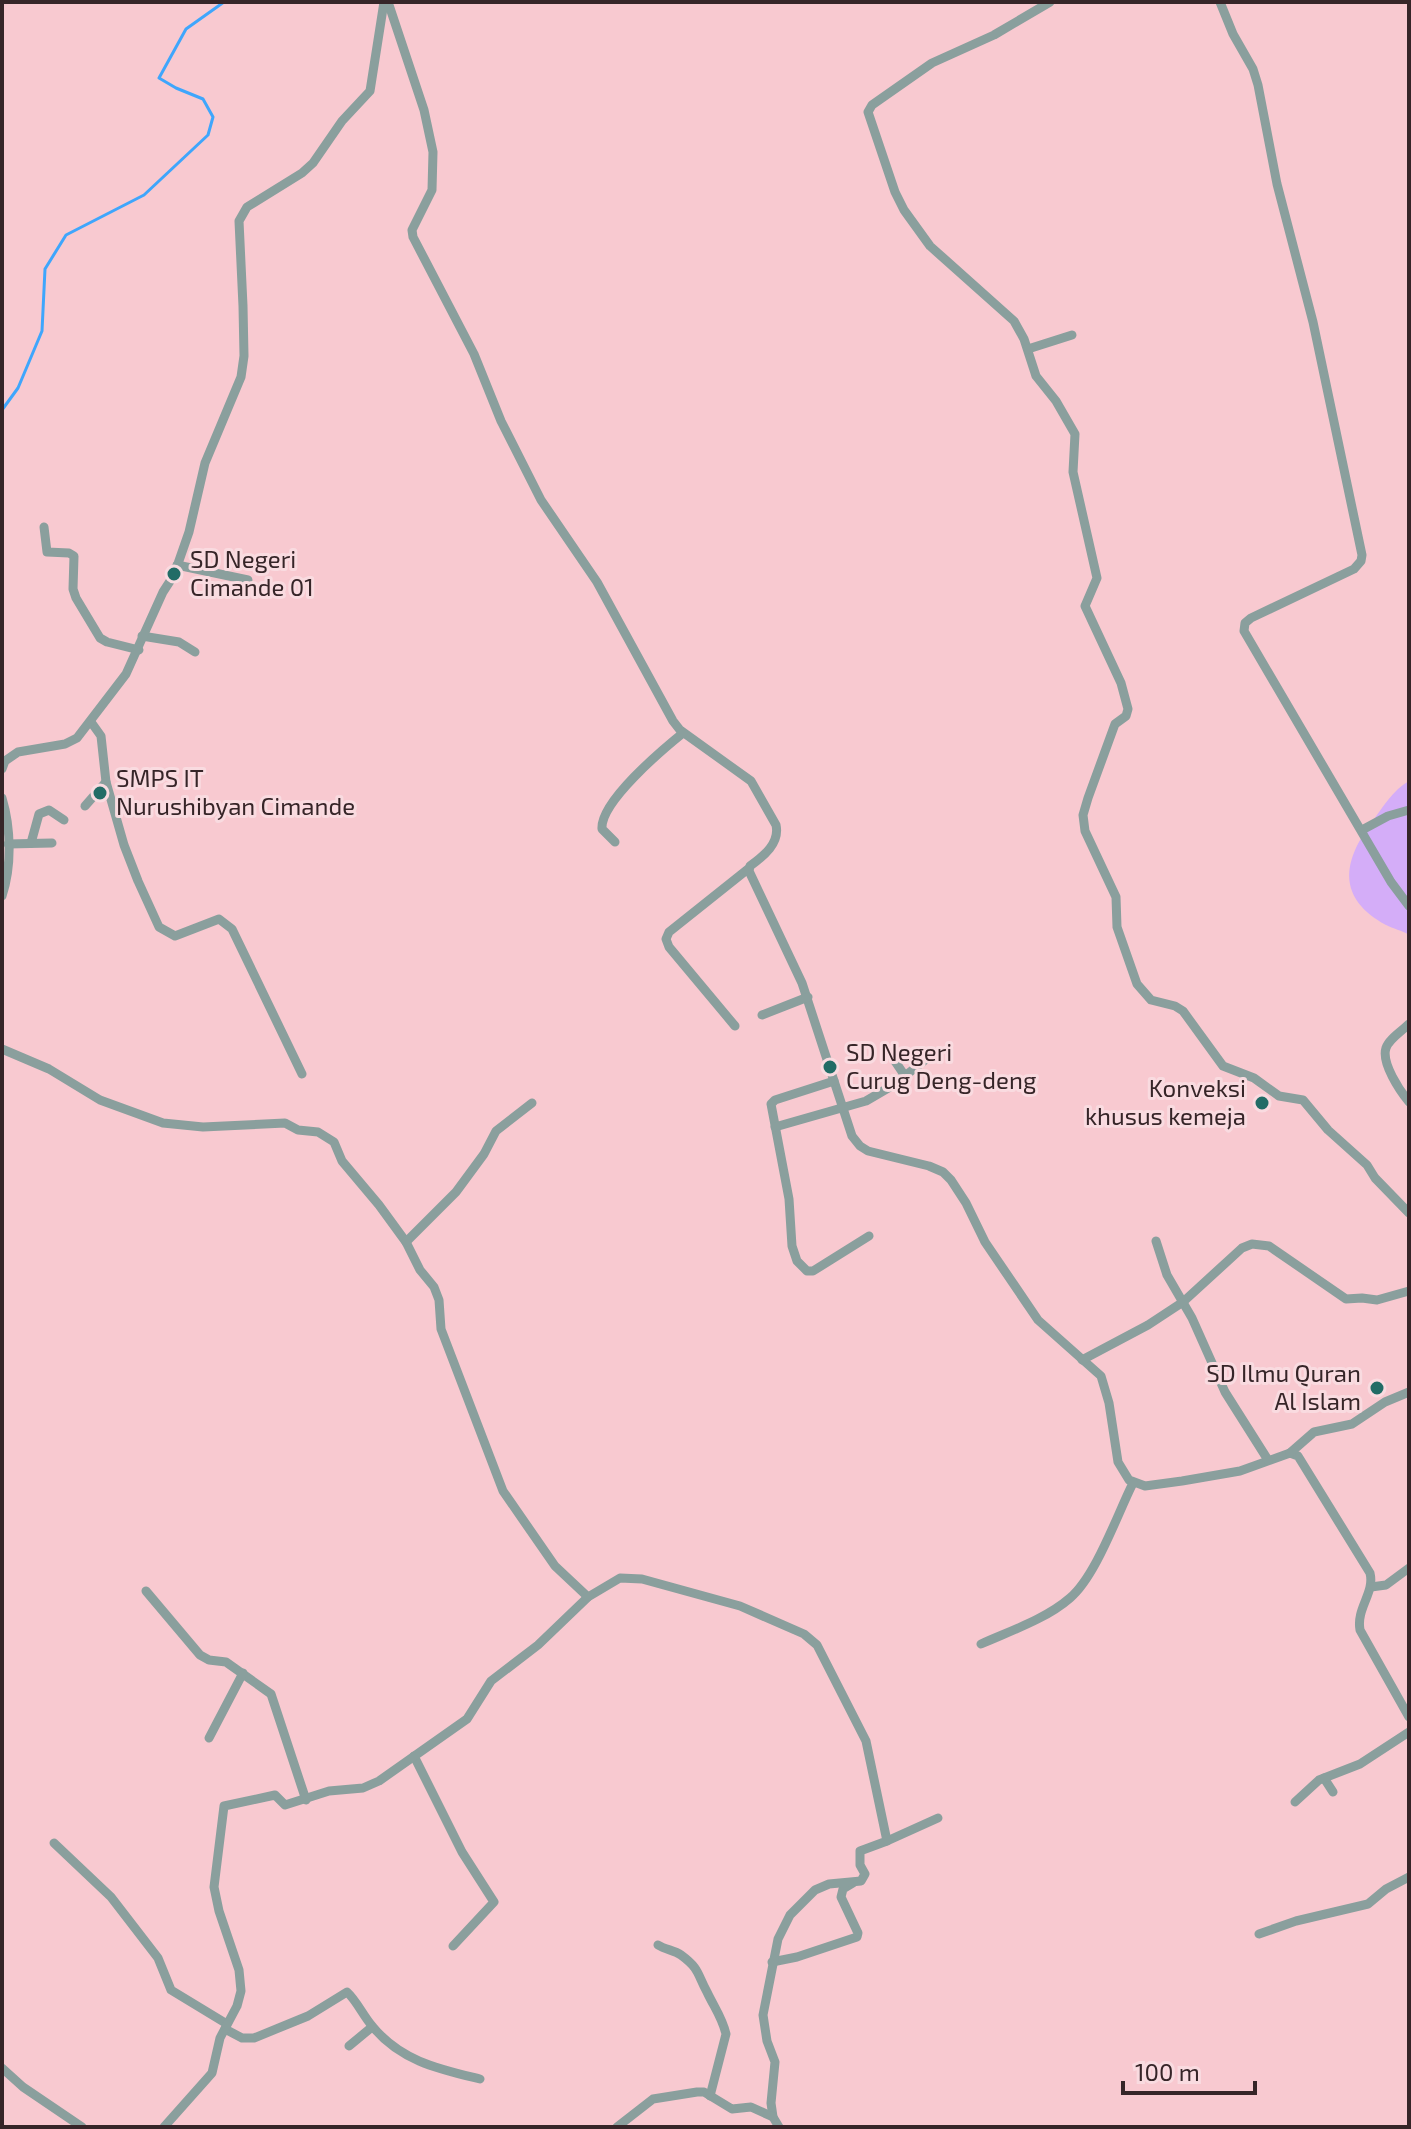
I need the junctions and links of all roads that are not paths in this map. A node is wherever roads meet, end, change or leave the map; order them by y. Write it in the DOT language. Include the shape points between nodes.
graph roads {
  1 [pos="386,2"];
  2 [pos="1050,2"];
  3 [pos="1220,2"];
  4 [pos="1072,335"];
  5 [pos="1028,349"];
  6 [pos="44,527"];
  7 [pos="177,565"];
  8 [pos="248,580"];
  9 [pos="142,636"];
  10 [pos="139,650"];
  11 [pos="195,652"];
  12 [pos="91,722"];
  13 [pos="683,733"];
  14 [pos="3,763"];
  15 [pos="106,782"];
  16 [pos="2,798"];
  17 [pos="85,806"];
  18 [pos="1409,810"];
  19 [pos="64,820"];
  20 [pos="1362,830"];
  21 [pos="615,842"];
  22 [pos="31,843"];
  23 [pos="52,843"];
  24 [pos="8,844"];
  25 [pos="748,869"];
  26 [pos="2,896"];
  27 [pos="1409,906"];
  28 [pos="808,997"];
  29 [pos="762,1015"];
  30 [pos="1409,1024"];
  31 [pos="735,1026"];
  32 [pos="886,1048"];
  33 [pos="2,1049"];
  34 [pos="935,1052"];
  35 [pos="302,1074"];
  36 [pos="905,1076"];
  37 [pos="834,1081"];
  38 [pos="1409,1102"];
  39 [pos="532,1103"];
  40 [pos="841,1107"];
  41 [pos="775,1127"];
  42 [pos="1409,1213"];
  43 [pos="869,1236"];
  44 [pos="1156,1241"];
  45 [pos="406,1242"];
  46 [pos="1409,1291"];
  47 [pos="1183,1302"];
  48 [pos="1082,1360"];
  49 [pos="1409,1392"];
  50 [pos="1290,1453"];
  51 [pos="1268,1460"];
  52 [pos="1133,1483"];
  53 [pos="1409,1568"];
  54 [pos="1371,1587"];
  55 [pos="146,1591"];
  56 [pos="588,1597"];
  57 [pos="981,1644"];
  58 [pos="243,1673"];
  59 [pos="1409,1717"];
  60 [pos="1409,1732"];
  61 [pos="209,1738"];
  62 [pos="414,1756"];
  63 [pos="1324,1778"];
  64 [pos="1333,1792"];
  65 [pos="306,1800"];
  66 [pos="1295,1802"];
  67 [pos="938,1818"];
  68 [pos="887,1841"];
  69 [pos="54,1843"];
  70 [pos="1409,1877"];
  71 [pos="853,1883"];
  72 [pos="1259,1934"];
  73 [pos="658,1945"];
  74 [pos="453,1946"];
  75 [pos="772,1962"];
  76 [pos="226,2026"];
  77 [pos="372,2027"];
  78 [pos="349,2046"];
  79 [pos="2,2068"];
  80 [pos="480,2079"];
  81 [pos="710,2096"];
  82 [pos="773,2117"];
  83 [pos="82,2127"];
  84 [pos="164,2127"];
  85 [pos="617,2127"];
  86 [pos="779,2127"];
  1 -- 7 [label="street" via="370,91 313,163 242,212 241,377 205,463"];
  1 -- 13 [label="street" via="427,122 434,163 432,190 413,237 541,500 597,582"];
  2 -- 5 [label="street" via="932,63 868,109 895,192 916,228 1014,321"];
  3 -- 20 [label="street" via="1258,85 1362,555 1354,569 1251,618 1243,628"];
  4 -- 5 [label="street"];
  5 -- 42 [label="street" via="1036,376 1075,434 1073,472 1097,578 1085,606 1128,709 1115,724 1083,820 1116,897 1116,922 1135,980 1151,1000 1183,1011 1226,1069 1251,1076 1279,1096 1303,1100"];
  6 -- 10 [label="street" via="47,552 74,556 73,589 100,638"];
  7 -- 8 [label="street"];
  7 -- 9 [label="street"];
  9 -- 10 [label="street"];
  9 -- 11 [label="street" via="179,642"];
  10 -- 12 [label="street"];
  12 -- 14 [label="street" via="71,742 18,752"];
  12 -- 15 [label="street" via="101,736"];
  13 -- 21 [label="street" via="637,775 604,816 602,829"];
  13 -- 25 [label="street" via="751,781 776,825 774,843"];
  15 -- 17 [label="street"];
  15 -- 35 [label="street" via="124,845 159,927 175,936 219,919 232,929"];
  16 -- 24 [label="street"];
  18 -- 20 [label="street"];
  19 -- 22 [label="street" via="49,810 39,814"];
  20 -- 27 [label="street"];
  22 -- 23 [label="street"];
  22 -- 24 [label="street"];
  24 -- 26 [label="street" via="9,874"];
  25 -- 28 [label="street"];
  25 -- 31 [label="street" via="666,939"];
  28 -- 29 [label="street"];
  28 -- 37 [label="street"];
  30 -- 38 [label="street" via="1385,1053"];
  32 -- 36 [label="street"];
  33 -- 45 [label="street" via="100,1100 163,1123 281,1123 318,1132 334,1142 342,1161"];
  34 -- 36 [label="street"];
  36 -- 40 [label="street" via="866,1101"];
  37 -- 40 [label="street"];
  37 -- 41 [label="street" via="772,1102"];
  39 -- 45 [label="street" via="496,1131 456,1192"];
  40 -- 41 [label="street"];
  40 -- 48 [label="street" via="860,1146 929,1166 951,1180 1032,1312"];
  41 -- 43 [label="street" via="797,1261 813,1271"];
  44 -- 47 [label="street"];
  45 -- 56 [label="street" via="434,1287 441,1329 503,1491 555,1566"];
  46 -- 47 [label="street" via="1377,1300 1346,1299 1278,1251 1252,1244"];
  47 -- 48 [label="street"];
  47 -- 51 [label="street" via="1225,1392"];
  48 -- 52 [label="street" via="1104,1382 1118,1462"];
  49 -- 50 [label="street" via="1352,1424 1314,1432"];
  50 -- 51 [label="street"];
  50 -- 54 [label="street" via="1305,1464 1357,1548"];
  51 -- 52 [label="street" via="1240,1471 1182,1481"];
  52 -- 57 [label="street" via="1094,1565 1073,1596"];
  53 -- 54 [label="street" via="1386,1585"];
  54 -- 59 [label="street" via="1360,1609 1360,1630"];
  55 -- 58 [label="street" via="200,1655"];
  56 -- 62 [label="street" via="491,1681 467,1719"];
  56 -- 68 [label="street" via="620,1578 642,1579 740,1606 811,1638 866,1741"];
  58 -- 61 [label="street"];
  58 -- 65 [label="street" via="276,1702"];
  60 -- 63 [label="street" via="1360,1764"];
  62 -- 65 [label="street" via="368,1787 329,1791"];
  62 -- 74 [label="street" via="462,1852 493,1899 493,1906"];
  63 -- 64 [label="street"];
  63 -- 66 [label="street"];
  65 -- 76 [label="street" via="283,1805 275,1795 223,1808 214,1887 241,1984"];
  67 -- 68 [label="street"];
  68 -- 71 [label="street" via="860,1851 865,1874"];
  69 -- 76 [label="street" via="111,1897 158,1958 171,1990"];
  70 -- 72 [label="street" via="1374,1902"];
  71 -- 75 [label="street" via="825,1885 808,1896 783,1925"];
  71 -- 75 [label="street" via="841,1897 857,1937"];
  73 -- 81 [label="street" via="678,1953 700,1973 724,2024"];
  75 -- 82 [label="street" via="763,2015 775,2062"];
  76 -- 77 [label="street" via="242,2038 254,2038 308,2016 347,1992"];
  76 -- 84 [label="street" via="212,2073"];
  77 -- 78 [label="street"];
  77 -- 80 [label="street" via="419,2063"];
  79 -- 83 [label="street"];
  81 -- 82 [label="street" via="732,2109 751,2107"];
  81 -- 85 [label="street" via="697,2092 653,2099"];
  82 -- 86 [label="street"];
}
